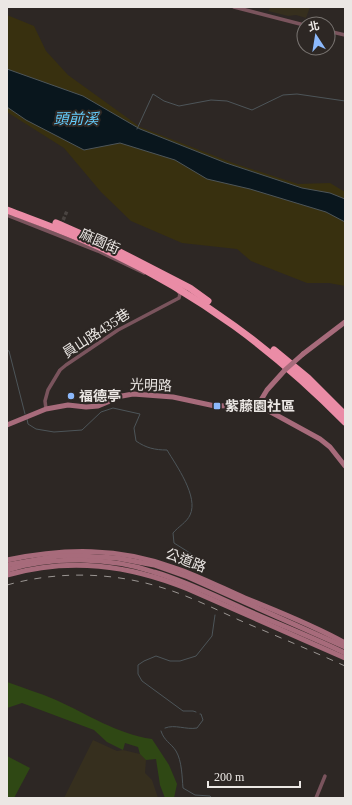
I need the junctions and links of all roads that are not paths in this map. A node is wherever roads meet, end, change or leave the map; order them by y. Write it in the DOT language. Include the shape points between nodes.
graph roads {
  1 [pos="234,7"];
  2 [pos="296,23"];
  3 [pos="7,205"];
  4 [pos="7,210"];
  5 [pos="7,215"];
  6 [pos="180,294"];
  7 [pos="345,322"];
  8 [pos="258,405"];
  9 [pos="46,409"];
  10 [pos="345,415"];
  11 [pos="345,422"];
  12 [pos="7,425"];
  13 [pos="345,466"];
  14 [pos="7,560"];
  15 [pos="141,560"];
  16 [pos="7,565"];
  17 [pos="7,570"];
  18 [pos="7,575"];
  19 [pos="308,628"];
  20 [pos="334,642"];
  21 [pos="345,643"];
  22 [pos="345,648"];
  23 [pos="338,650"];
  24 [pos="330,651"];
  25 [pos="345,653"];
  26 [pos="345,658"];
  27 [pos="325,776"];
  28 [pos="316,798"];
  1 -- 2 [label="street"];
  3 -- 10 [label="highway" via="107,245 190,288 287,360"];
  4 -- 11 [label="highway" via="108,251 198,300 266,349"];
  5 -- 6 [label="street, 麻園街" via="98,251 175,289"];
  6 -- 9 [label="street, 員山路435巷" via="179,298 118,330 60,370 48,390"];
  7 -- 8 [label="street, bridge" via="277,377"];
  8 -- 9 [label="street, 光明路" via="215,406 173,397 138,394 127,395 98,406 62,405"];
  8 -- 13 [label="street, 光明路" via="320,438"];
  9 -- 12 [label="street, 光明路"];
  14 -- 15 [label="street, 公道路" via="36,554 76,551 118,554"];
  15 -- 16 [label="street, 公道路" via="74,556 39,558"];
  15 -- 19 [label="street, 公道路"];
  17 -- 23 [label="street, 公道路" via="40,563 82,561 142,568"];
  18 -- 24 [label="street, 公道路" via="40,568 75,566 102,566 141,572 188,589"];
  19 -- 20 [label="street, 公道路"];
  19 -- 21 [label="street, 公道路"];
  20 -- 21 [label="street, 公道路"];
  20 -- 22 [label="street, 公道路"];
  22 -- 23 [label="street, 公道路"];
  23 -- 24 [label="street, 公道路"];
  23 -- 25 [label="street, 公道路"];
  24 -- 26 [label="street, 公道路"];
  27 -- 28 [label="street"];
}
